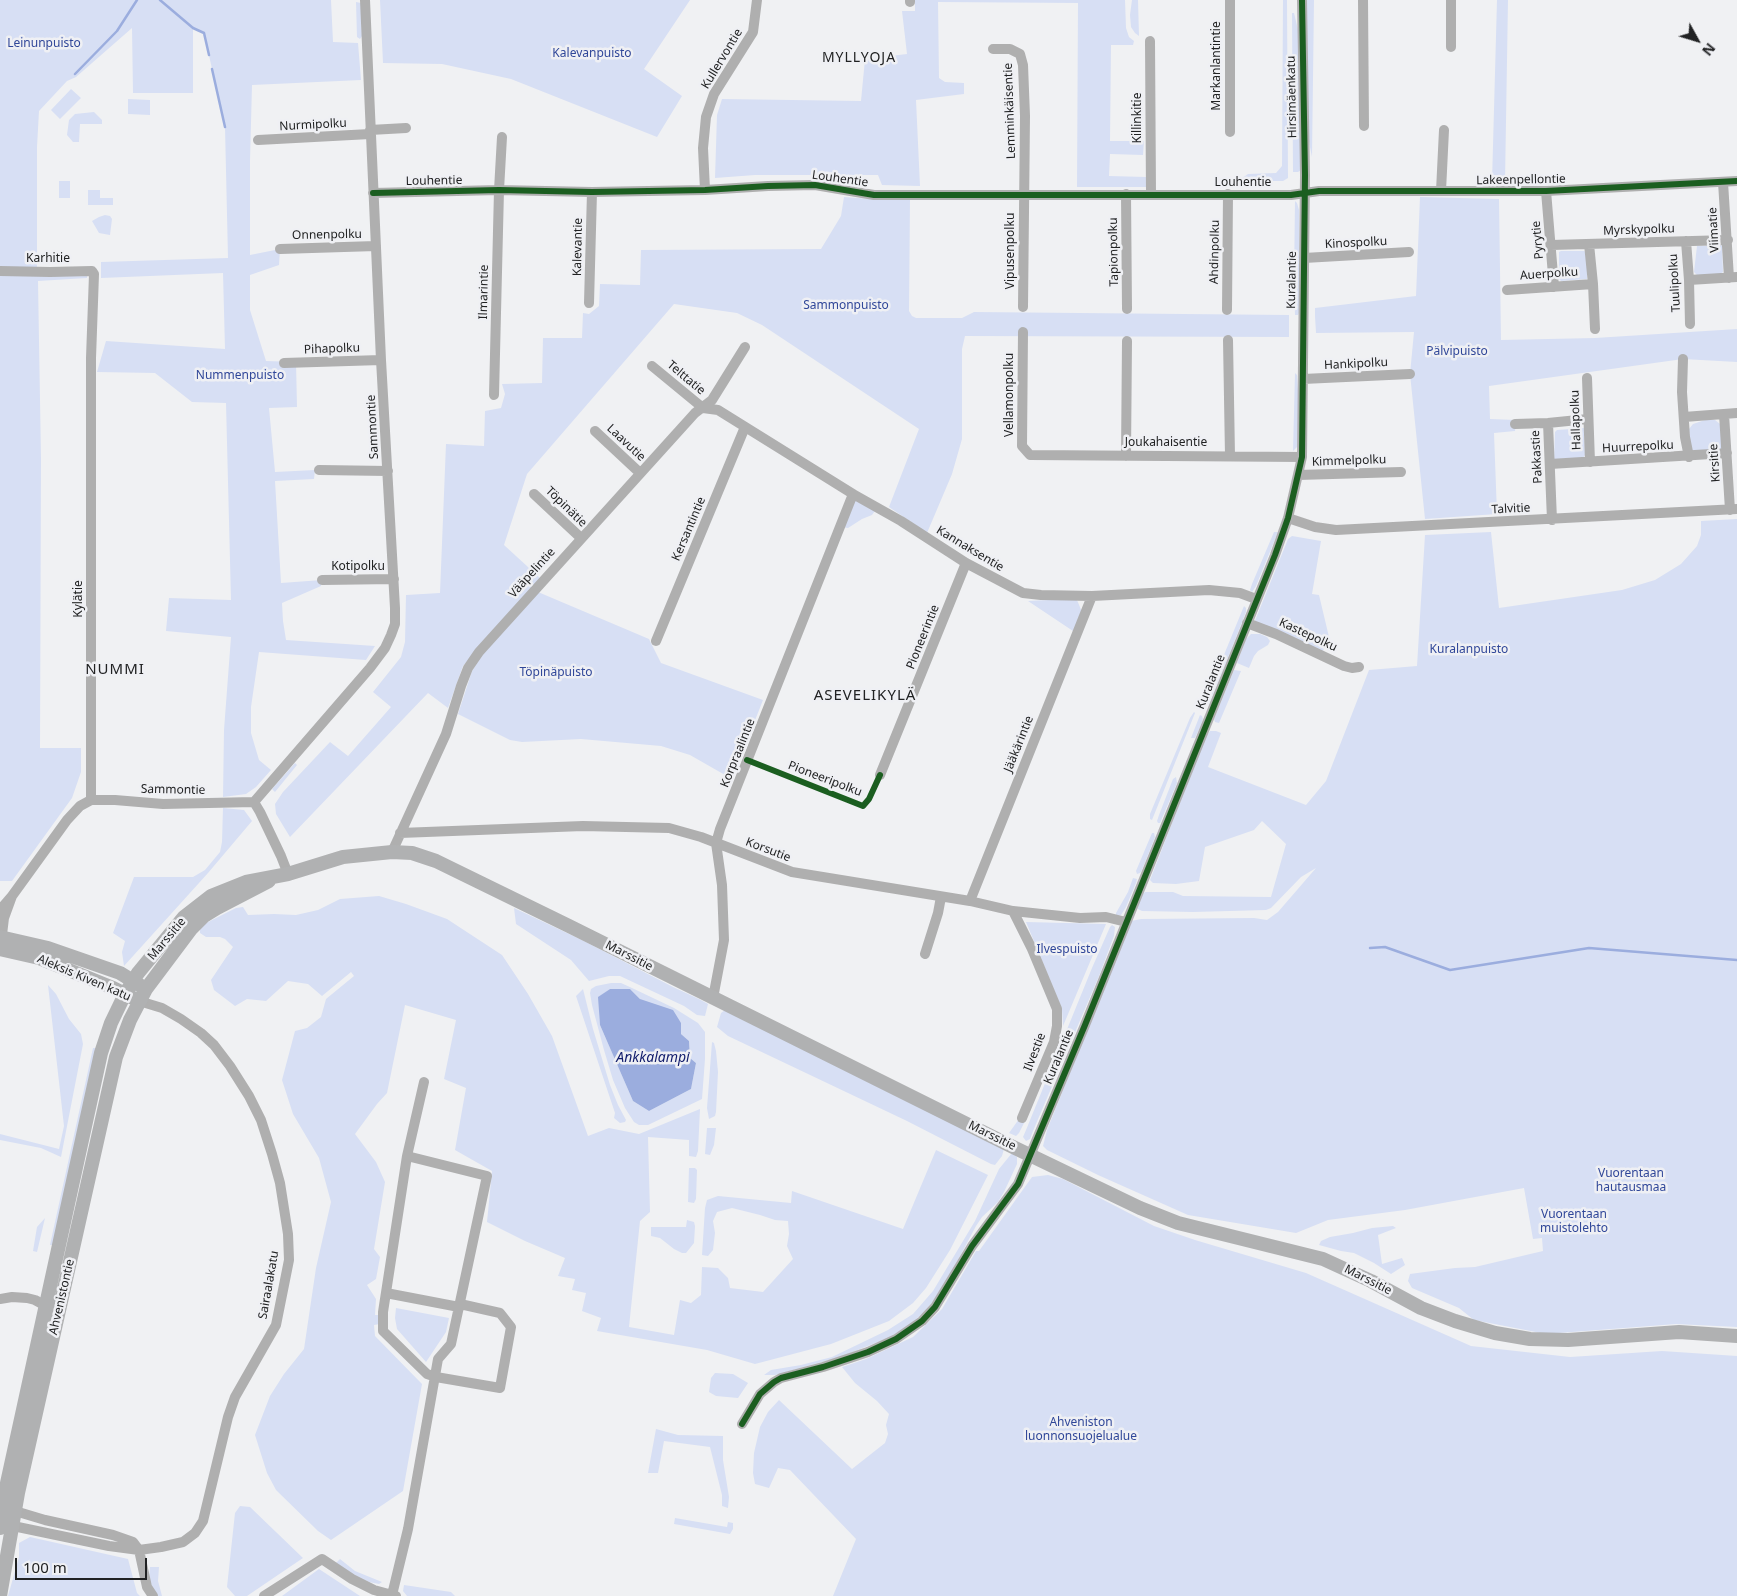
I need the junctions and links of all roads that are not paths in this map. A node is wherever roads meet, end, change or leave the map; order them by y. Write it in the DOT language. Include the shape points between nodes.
graph roads {
  1 [pos="365,0"];
  2 [pos="757,0"];
  3 [pos="1230,0"];
  4 [pos="1302,0"];
  5 [pos="1363,0"];
  6 [pos="1452,0"];
  7 [pos="1150,41"];
  8 [pos="1451,47"];
  9 [pos="993,49"];
  10 [pos="1364,126"];
  11 [pos="406,128"];
  12 [pos="1444,130"];
  13 [pos="370,132"];
  14 [pos="1230,132"];
  15 [pos="502,137"];
  16 [pos="258,140"];
  17 [pos="1737,181"];
  18 [pos="1723,182"];
  19 [pos="499,190"];
  20 [pos="705,190"];
  21 [pos="1442,191"];
  22 [pos="1546,191"];
  23 [pos="592,192"];
  24 [pos="1304,193"];
  25 [pos="373,194"];
  26 [pos="1023,194"];
  27 [pos="1126,194"];
  28 [pos="1151,194"];
  29 [pos="1228,194"];
  30 [pos="1728,240"];
  31 [pos="1686,241"];
  32 [pos="1589,244"];
  33 [pos="1551,245"];
  34 [pos="376,246"];
  35 [pos="280,249"];
  36 [pos="1409,252"];
  37 [pos="1304,258"];
  38 [pos="0,270"];
  39 [pos="94,274"];
  40 [pos="1733,277"];
  41 [pos="1689,280"];
  42 [pos="1593,284"];
  43 [pos="1554,286"];
  44 [pos="1507,290"];
  45 [pos="589,303"];
  46 [pos="1023,307"];
  47 [pos="1127,309"];
  48 [pos="1227,310"];
  49 [pos="1690,324"];
  50 [pos="1595,329"];
  51 [pos="1022,332"];
  52 [pos="1228,340"];
  53 [pos="1127,341"];
  54 [pos="745,347"];
  55 [pos="1683,359"];
  56 [pos="381,360"];
  57 [pos="284,363"];
  58 [pos="652,366"];
  59 [pos="1410,374"];
  60 [pos="1587,378"];
  61 [pos="1303,379"];
  62 [pos="494,395"];
  63 [pos="703,408"];
  64 [pos="1737,413"];
  65 [pos="1724,414"];
  66 [pos="1684,417"];
  67 [pos="1588,420"];
  68 [pos="1548,423"];
  69 [pos="1515,424"];
  70 [pos="745,427"];
  71 [pos="595,430"];
  72 [pos="1727,453"];
  73 [pos="1030,455"];
  74 [pos="1126,456"];
  75 [pos="1230,456"];
  76 [pos="1689,456"];
  77 [pos="1302,457"];
  78 [pos="1590,462"];
  79 [pos="1550,464"];
  80 [pos="319,470"];
  81 [pos="388,471"];
  82 [pos="1401,472"];
  83 [pos="640,473"];
  84 [pos="1298,475"];
  85 [pos="534,494"];
  86 [pos="853,494"];
  87 [pos="1734,510"];
  88 [pos="1288,518"];
  89 [pos="1552,520"];
  90 [pos="581,538"];
  91 [pos="966,563"];
  92 [pos="322,580"];
  93 [pos="394,580"];
  94 [pos="1092,596"];
  95 [pos="1256,599"];
  96 [pos="1247,622"];
  97 [pos="656,641"];
  98 [pos="1359,666"];
  99 [pos="880,775"];
  100 [pos="91,800"];
  101 [pos="254,802"];
  102 [pos="400,833"];
  103 [pos="716,843"];
  104 [pos="392,852"];
  105 [pos="282,876"];
  106 [pos="12,896"];
  107 [pos="942,897"];
  108 [pos="970,901"];
  109 [pos="0,910"];
  110 [pos="1013,911"];
  111 [pos="1126,922"];
  112 [pos="0,943"];
  113 [pos="925,954"];
  114 [pos="133,980"];
  115 [pos="125,994"];
  116 [pos="142,995"];
  117 [pos="713,998"];
  118 [pos="424,1082"];
  119 [pos="1022,1118"];
  120 [pos="1030,1155"];
  121 [pos="407,1156"];
  122 [pos="386,1293"];
  123 [pos="0,1299"];
  124 [pos="460,1305"];
  125 [pos="53,1308"];
  126 [pos="1737,1336"];
  127 [pos="436,1377"];
  128 [pos="742,1424"];
  129 [pos="5,1519"];
  130 [pos="139,1550"];
  131 [pos="0,1596"];
  132 [pos="153,1596"];
  133 [pos="264,1596"];
  134 [pos="394,1596"];
  1 -- 13 [label="street, Sammontie"];
  2 -- 20 [label="street, Kullervontie" via="753,32 714,94 706,117 703,148"];
  3 -- 14 [label="street, Markanlantintie"];
  4 -- 24 [label="street, Hirsimäenkatu"];
  5 -- 10 [label="street"];
  6 -- 8 [label="street"];
  7 -- 28 [label="street, Killinkitie"];
  9 -- 26 [label="street, Lemminkäisentie" via="1010,49 1020,54 1023,65"];
  11 -- 13 [label="street, Nurmipolku"];
  12 -- 21 [label="street"];
  13 -- 16 [label="street, Nurmipolku"];
  13 -- 25 [label="street, Sammontie"];
  15 -- 19 [label="street, Ilmarintie"];
  17 -- 18 [label="street, Lakeenpellontie"];
  18 -- 22 [label="street, Lakeenpellontie"];
  18 -- 30 [label="street, Viimatie"];
  19 -- 23 [label="street, Louhentie"];
  19 -- 25 [label="street, Louhentie"];
  19 -- 62 [label="street, Ilmarintie"];
  20 -- 23 [label="street, Louhentie"];
  20 -- 26 [label="street, Louhentie" via="815,185 874,195"];
  21 -- 22 [label="street, Lakeenpellontie"];
  21 -- 24 [label="street, Lakeenpellontie"];
  22 -- 33 [label="street, Pyrytie"];
  23 -- 45 [label="street, Kalevantie"];
  24 -- 29 [label="street, Louhentie"];
  24 -- 37 [label="street, Kuralantie"];
  25 -- 34 [label="street, Sammontie"];
  26 -- 27 [label="street, Louhentie"];
  26 -- 46 [label="street, Vipusenpolku"];
  27 -- 28 [label="street, Louhentie"];
  27 -- 47 [label="street, Tapionpolku"];
  28 -- 29 [label="street, Louhentie"];
  29 -- 48 [label="street, Ahdinpolku"];
  30 -- 31 [label="street, Myrskypolku"];
  30 -- 40 [label="street, Viimatie"];
  31 -- 32 [label="street, Myrskypolku"];
  31 -- 41 [label="street, Tuulipolku"];
  32 -- 33 [label="street, Myrskypolku"];
  32 -- 42 [label="street"];
  33 -- 43 [label="street, Pyrytie"];
  34 -- 35 [label="street, Onnenpolku"];
  34 -- 56 [label="street, Sammontie"];
  36 -- 37 [label="street, Kinospolku"];
  37 -- 61 [label="street, Kuralantie"];
  38 -- 39 [label="street, Karhitie" via="92,271"];
  39 -- 100 [label="street, Kylätie"];
  40 -- 41 [label="street"];
  41 -- 49 [label="street, Tuulipolku"];
  42 -- 43 [label="street, Auerpolku"];
  42 -- 50 [label="street"];
  43 -- 44 [label="street, Auerpolku"];
  51 -- 73 [label="street, Vellamonpolku" via="1022,446"];
  52 -- 75 [label="street"];
  53 -- 74 [label="street"];
  54 -- 63 [label="street, Vääpelintie" via="712,400"];
  55 -- 66 [label="street"];
  56 -- 57 [label="street, Pihapolku"];
  56 -- 81 [label="street, Sammontie"];
  58 -- 63 [label="street, Telttatie"];
  59 -- 61 [label="street, Hankipolku"];
  60 -- 67 [label="street, Hallapolku"];
  61 -- 77 [label="street, Kuralantie"];
  63 -- 70 [label="street, Kannaksentie" via="718,410"];
  63 -- 83 [label="street, Vääpelintie"];
  64 -- 65 [label="street"];
  65 -- 66 [label="street"];
  65 -- 72 [label="street, Kirsitie"];
  66 -- 76 [label="street"];
  67 -- 68 [label="street"];
  67 -- 78 [label="street, Hallapolku"];
  68 -- 69 [label="street"];
  68 -- 79 [label="street, Pakkastie"];
  70 -- 86 [label="street, Kannaksentie"];
  70 -- 97 [label="street, Kersantintie"];
  71 -- 83 [label="street, Laavutie"];
  72 -- 76 [label="street, Huurrepolku"];
  72 -- 87 [label="street, Kirsitie"];
  73 -- 74 [label="street, Joukahaisentie"];
  74 -- 75 [label="street, Joukahaisentie"];
  75 -- 77 [label="street, Joukahaisentie"];
  76 -- 78 [label="street, Huurrepolku"];
  77 -- 84 [label="street, Kuralantie"];
  78 -- 79 [label="street, Huurrepolku"];
  79 -- 89 [label="street, Pakkastie"];
  80 -- 81 [label="street"];
  81 -- 93 [label="street, Sammontie"];
  82 -- 84 [label="street, Kimmelpolku"];
  83 -- 90 [label="street, Vääpelintie"];
  84 -- 88 [label="street, Kuralantie"];
  85 -- 90 [label="street, Töpinätie"];
  86 -- 91 [label="street, Kannaksentie"];
  86 -- 103 [label="street, Korpraalintie"];
  87 -- 89 [label="street, Talvitie"];
  88 -- 89 [label="street, Talvitie" via="1336,530"];
  88 -- 95 [label="street, Kuralantie"];
  90 -- 102 [label="street, Vääpelintie" via="468,668 446,734"];
  91 -- 94 [label="street, Kannaksentie" via="1022,593"];
  91 -- 99 [label="street, Pioneerintie"];
  92 -- 93 [label="street, Kotipolku"];
  93 -- 101 [label="street, Sammontie" via="395,624 385,648"];
  94 -- 95 [label="street, Kannaksentie" via="1209,590 1240,593"];
  94 -- 108 [label="street, Jääkärintie"];
  95 -- 96 [label="street, Kuralantie"];
  96 -- 98 [label="street, Kastepolku" via="1344,666"];
  96 -- 111 [label="street, Kuralantie"];
  100 -- 101 [label="street, Sammontie" via="164,804"];
  100 -- 106 [label="street" via="67,820"];
  101 -- 105 [label="street" via="281,856"];
  102 -- 103 [label="street, Korsutie" via="638,826 669,828"];
  102 -- 104 [label="street, Vääpelintie"];
  103 -- 107 [label="street, Korsutie" via="792,872"];
  103 -- 117 [label="street, Korpraalintie" via="722,885 724,940"];
  104 -- 105 [label="main road, Marssitie" via="343,856"];
  104 -- 117 [label="main road, Marssitie" via="412,853 436,861"];
  105 -- 114 [label="main road, Marssitie" via="246,882 198,905 184,917"];
  105 -- 116 [label="main road, Marssitie" via="204,916"];
  106 -- 109 [label="street"];
  106 -- 112 [label="street"];
  107 -- 108 [label="street, Korsutie"];
  107 -- 113 [label="street"];
  108 -- 110 [label="street, Korsutie"];
  110 -- 111 [label="street, Korsutie" via="1080,918 1106,917"];
  110 -- 119 [label="street, Ilvestie" via="1057,1009 1054,1042"];
  111 -- 120 [label="street, Kuralantie"];
  112 -- 114 [label="main road, Aleksis Kiven katu" via="48,948"];
  112 -- 115 [label="main road, Aleksis Kiven katu"];
  114 -- 115 [label="main road, Marssitie"];
  114 -- 116 [label="main road, Aleksis Kiven katu"];
  115 -- 116 [label="main road, Aleksis Kiven katu"];
  115 -- 125 [label="main road, Ahvenistontie" via="101,1054"];
  116 -- 125 [label="main road, Ahvenistontie" via="116,1057"];
  116 -- 130 [label="street, Sairaalakatu" via="214,1045 249,1096 264,1129 280,1183 289,1260 276,1325 247,1372 228,1417 203,1521 182,1542"];
  117 -- 120 [label="main road, Marssitie"];
  118 -- 121 [label="street"];
  120 -- 126 [label="main road, Marssitie" via="1160,1217 1324,1259 1421,1308 1495,1333 1530,1339 1568,1340 1679,1332"];
  120 -- 128 [label="street, Kuralantie" via="1018,1184 972,1246 935,1307 922,1321 896,1340 868,1352 774,1382 760,1394"];
  121 -- 122 [label="street"];
  121 -- 124 [label="street" via="487,1176"];
  122 -- 124 [label="street"];
  122 -- 127 [label="street" via="383,1331 427,1374"];
  123 -- 125 [label="street" via="27,1298"];
  124 -- 127 [label="street" via="451,1344 438,1359"];
  124 -- 127 [label="street" via="500,1313 511,1327 500,1388"];
  125 -- 129 [label="main road, Ahvenistontie" via="7,1483"];
  127 -- 134 [label="street"];
  129 -- 130 [label="street, Sairaalakatu" via="109,1546"];
  129 -- 130 [label="street" via="45,1520 123,1537"];
  129 -- 131 [label="main road, Ahvenistontie"];
  130 -- 132 [label="street" via="147,1587"];
  133 -- 134 [label="street" via="322,1559 374,1590"];
}
